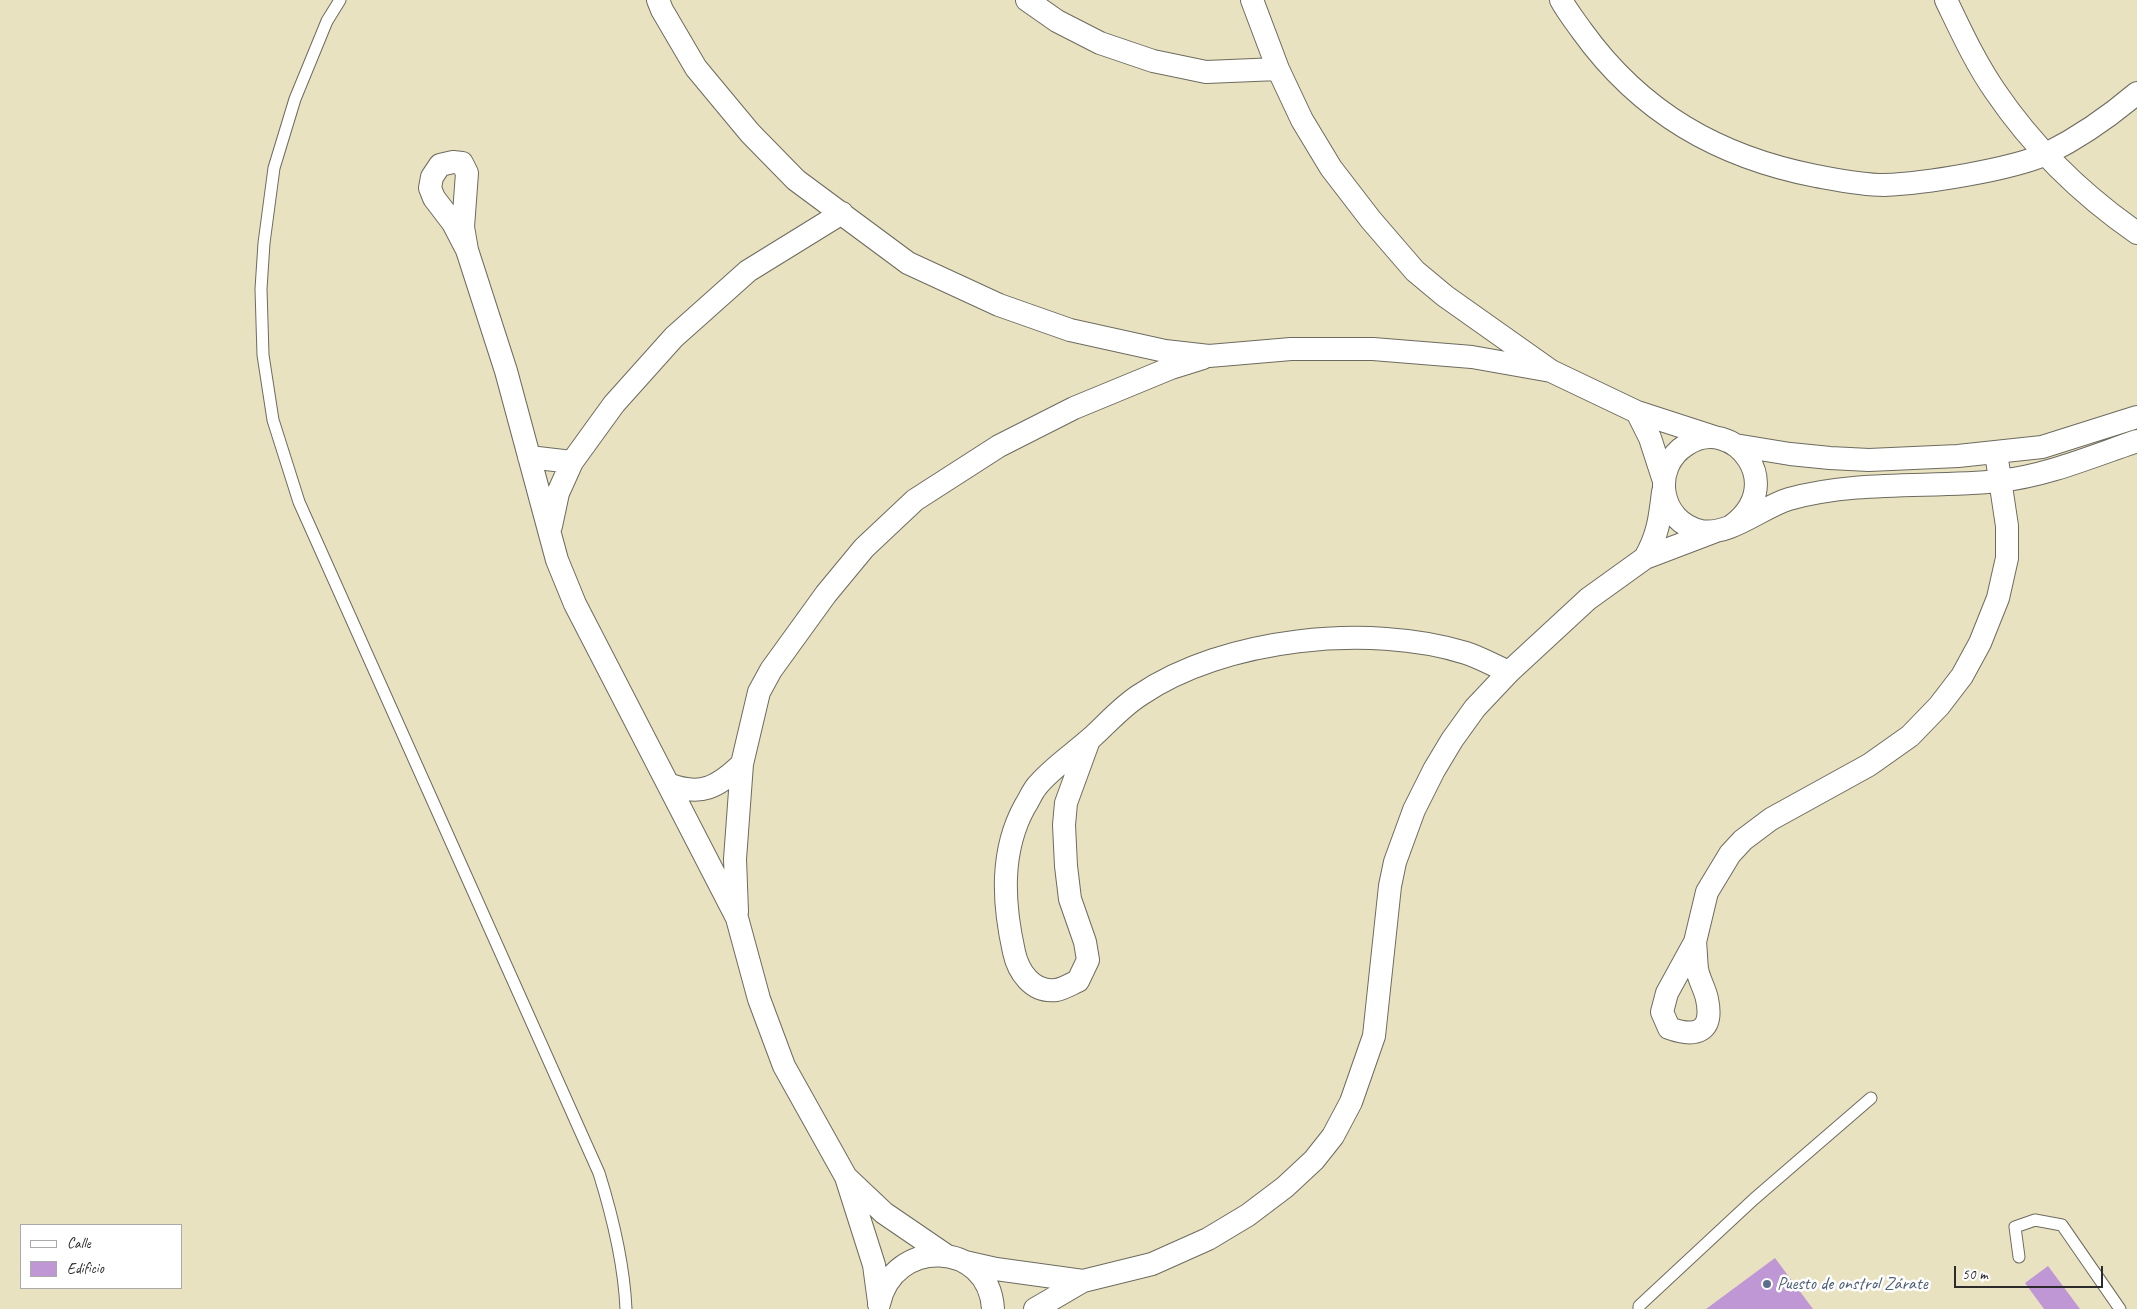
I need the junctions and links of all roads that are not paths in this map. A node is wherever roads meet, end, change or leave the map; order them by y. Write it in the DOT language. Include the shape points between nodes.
graph roads {
  1 [pos="340,0"];
  2 [pos="658,0"];
  3 [pos="1027,0"];
  4 [pos="1252,0"];
  5 [pos="1561,0"];
  6 [pos="1946,0"];
  7 [pos="1278,69"];
  8 [pos="2137,93"];
  9 [pos="2045,154"];
  10 [pos="842,213"];
  11 [pos="2137,233"];
  12 [pos="467,250"];
  13 [pos="1484,324"];
  14 [pos="1136,344"];
  15 [pos="1209,356"];
  16 [pos="1472,357"];
  17 [pos="1551,371"];
  18 [pos="1138,381"];
  19 [pos="1637,412"];
  20 [pos="2137,417"];
  21 [pos="1725,441"];
  22 [pos="2137,441"];
  23 [pos="1996,453"];
  24 [pos="529,457"];
  25 [pos="572,462"];
  26 [pos="2000,481"];
  27 [pos="1663,485"];
  28 [pos="1723,529"];
  29 [pos="550,531"];
  30 [pos="1645,558"];
  31 [pos="1509,672"];
  32 [pos="1089,740"];
  33 [pos="742,764"];
  34 [pos="668,784"];
  35 [pos="737,918"];
  36 [pos="1695,942"];
  37 [pos="1871,1098"];
  38 [pos="846,1177"];
  39 [pos="2019,1257"];
  40 [pos="955,1258"];
  41 [pos="1082,1281"];
  42 [pos="879,1306"];
  43 [pos="626,1309"];
  44 [pos="993,1309"];
  45 [pos="1035,1309"];
  46 [pos="1639,1309"];
  47 [pos="2120,1309"];
  1 -- 43 [label="lane" via="327,21 295,99 274,168 261,289 263,356 273,420 300,502 599,1173 612,1214 625,1284"];
  2 -- 10 [label="street" via="696,68 750,134 796,180"];
  3 -- 7 [label="street" via="1100,44 1153,61 1206,72"];
  4 -- 7 [label="street"];
  5 -- 9 [label="street" via="1594,48 1642,98 1714,144 1748,159 1834,179 1882,185 1926,182 1990,170"];
  6 -- 9 [label="street" via="1970,50 1995,91"];
  7 -- 13 [label="street" via="1302,120 1331,168 1371,220 1415,271"];
  8 -- 9 [label="street" via="2116,111"];
  9 -- 11 [label="street" via="2101,208"];
  10 -- 14 [label="street" via="908,263 999,305 1070,330"];
  10 -- 25 [label="street" via="748,271 674,337 614,404"];
  12 -- 24 [label="street" via="506,371"];
  13 -- 16 [label="street"];
  13 -- 17 [label="street"];
  14 -- 15 [label="street"];
  14 -- 18 [label="street" via="1140,365"];
  15 -- 16 [label="street" via="1373,349"];
  15 -- 18 [label="street"];
  16 -- 17 [label="street"];
  17 -- 19 [label="street"];
  18 -- 33 [label="street" via="998,446 915,500 864,548 771,670 760,692"];
  19 -- 21 [label="street"];
  19 -- 27 [label="street" via="1650,438"];
  20 -- 23 [label="street" via="2042,447"];
  21 -- 23 [label="street" via="1790,454 1868,460"];
  21 -- 27 [label="street" via="1701,439 1687,443 1667,464"];
  21 -- 28 [label="street" via="1745,454 1753,466 1756,487 1751,507 1742,518"];
  22 -- 26 [label="street" via="2040,473"];
  23 -- 26 [label="street"];
  24 -- 25 [label="street"];
  24 -- 29 [label="street"];
  25 -- 29 [label="street" via="558,493"];
  26 -- 28 [label="street" via="1869,486 1826,491 1788,500"];
  26 -- 36 [label="street" via="2007,526 2007,558 1998,598 1980,643 1962,676 1910,736 1869,765 1771,819 1743,840 1730,854 1707,892"];
  27 -- 28 [label="street" via="1668,506 1676,518 1702,531"];
  27 -- 30 [label="street" via="1660,521 1655,540"];
  28 -- 30 [label="street"];
  29 -- 34 [label="street" via="557,560 575,604"];
  30 -- 31 [label="street" via="1588,599"];
  31 -- 32 [label="street" via="1466,653 1394,640 1313,640 1271,645 1226,656 1174,675 1139,695"];
  31 -- 41 [label="street" via="1452,740 1411,819 1390,886 1374,1036 1350,1102 1332,1136 1314,1160 1285,1187 1208,1239 1152,1264"];
  32 -- 32 [label="street" via="1036,787 1017,821 1005,874 1009,929 1017,964 1030,982 1055,990 1078,981 1088,960 1070,899 1064,825 1066,803"];
  33 -- 34 [label="street" via="726,779 708,789 684,790"];
  33 -- 35 [label="street" via="735,859"];
  34 -- 35 [label="street"];
  35 -- 38 [label="street" via="759,999 784,1066"];
  37 -- 46 [label="lane" via="1754,1198"];
  38 -- 40 [label="street" via="884,1213"];
  38 -- 42 [label="street" via="874,1265"];
  39 -- 47 [label="lane" via="2015,1227 2034,1220 2062,1225"];
  40 -- 41 [label="street" via="996,1269"];
  40 -- 42 [label="street" via="929,1255 911,1260 884,1286"];
  40 -- 44 [label="street" via="978,1272 987,1285"];
  41 -- 45 [label="street"];
}
